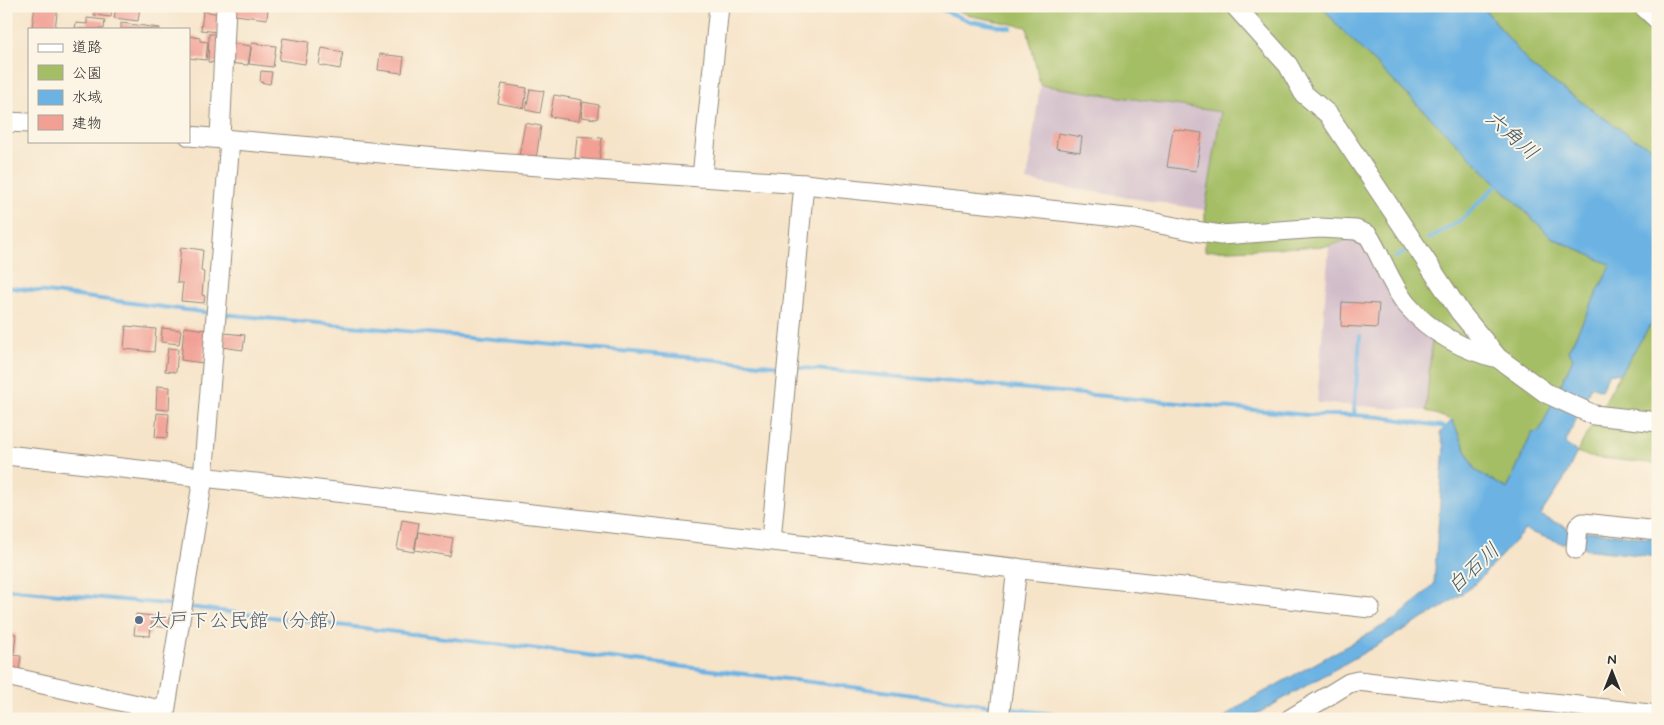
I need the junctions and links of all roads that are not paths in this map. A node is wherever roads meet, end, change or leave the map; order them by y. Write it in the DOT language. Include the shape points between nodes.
graph roads {
  1 [pos="226,6"];
  2 [pos="719,6"];
  3 [pos="1235,6"];
  4 [pos="1643,6"];
  5 [pos="1658,20"];
  6 [pos="6,122"];
  7 [pos="28,123"];
  8 [pos="190,136"];
  9 [pos="225,139"];
  10 [pos="702,177"];
  11 [pos="804,184"];
  12 [pos="1498,358"];
  13 [pos="1658,422"];
  14 [pos="6,454"];
  15 [pos="203,478"];
  16 [pos="1658,531"];
  17 [pos="771,540"];
  18 [pos="1576,549"];
  19 [pos="1017,568"];
  20 [pos="1370,608"];
  21 [pos="6,676"];
  22 [pos="1000,710"];
  23 [pos="165,715"];
  24 [pos="1658,715"];
  25 [pos="1290,719"];
  1 -- 9 [label="street"];
  2 -- 10 [label="street"];
  3 -- 12 [label="street" via="1288,65 1304,94 1328,114 1460,312"];
  4 -- 5 [label="street"];
  6 -- 7 [label="street"];
  8 -- 9 [label="street"];
  9 -- 10 [label="street" via="494,163"];
  9 -- 15 [label="street"];
  10 -- 11 [label="street"];
  11 -- 12 [label="street" via="1136,219 1221,235 1320,228 1356,230 1368,235 1407,305 1449,340"];
  11 -- 17 [label="street"];
  12 -- 13 [label="street" via="1546,393 1594,415"];
  14 -- 15 [label="street"];
  15 -- 17 [label="street"];
  15 -- 23 [label="street"];
  16 -- 18 [label="street" via="1583,523 1578,527"];
  17 -- 19 [label="street"];
  19 -- 20 [label="street"];
  19 -- 22 [label="street"];
  21 -- 23 [label="street"];
  24 -- 25 [label="street" via="1358,681 1349,683"];
}
